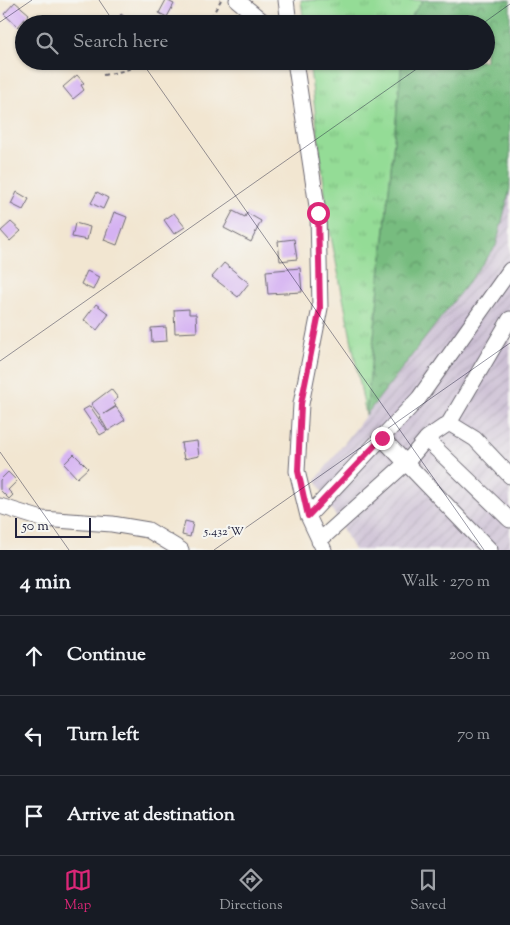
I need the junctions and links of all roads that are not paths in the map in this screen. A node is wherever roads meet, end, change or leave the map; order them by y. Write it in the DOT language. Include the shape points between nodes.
graph roads {
  1 [pos="237,0"];
  2 [pos="286,0"];
  3 [pos="255,15"];
  4 [pos="288,15"];
  5 [pos="296,70"];
  6 [pos="510,270"];
  7 [pos="510,319"];
  8 [pos="449,423"];
  9 [pos="382,438"];
  10 [pos="426,439"];
  11 [pos="406,463"];
  12 [pos="510,476"];
  13 [pos="0,506"];
  14 [pos="308,516"];
  15 [pos="510,520"];
  16 [pos="321,545"];
  17 [pos="181,550"];
  18 [pos="490,550"];
  1 -- 3 [label="street"];
  2 -- 4 [label="street"];
  5 -- 14 [label="street" via="318,213 320,308 301,404 298,471"];
  6 -- 9 [label="street" via="419,398"];
  7 -- 8 [label="street"];
  8 -- 10 [label="street"];
  8 -- 12 [label="street" via="475,439"];
  9 -- 11 [label="street"];
  9 -- 14 [label="street"];
  10 -- 11 [label="street"];
  10 -- 15 [label="street"];
  11 -- 16 [label="street"];
  11 -- 18 [label="street"];
  13 -- 17 [label="street" via="42,519 148,530"];
  14 -- 16 [label="street"];
}
